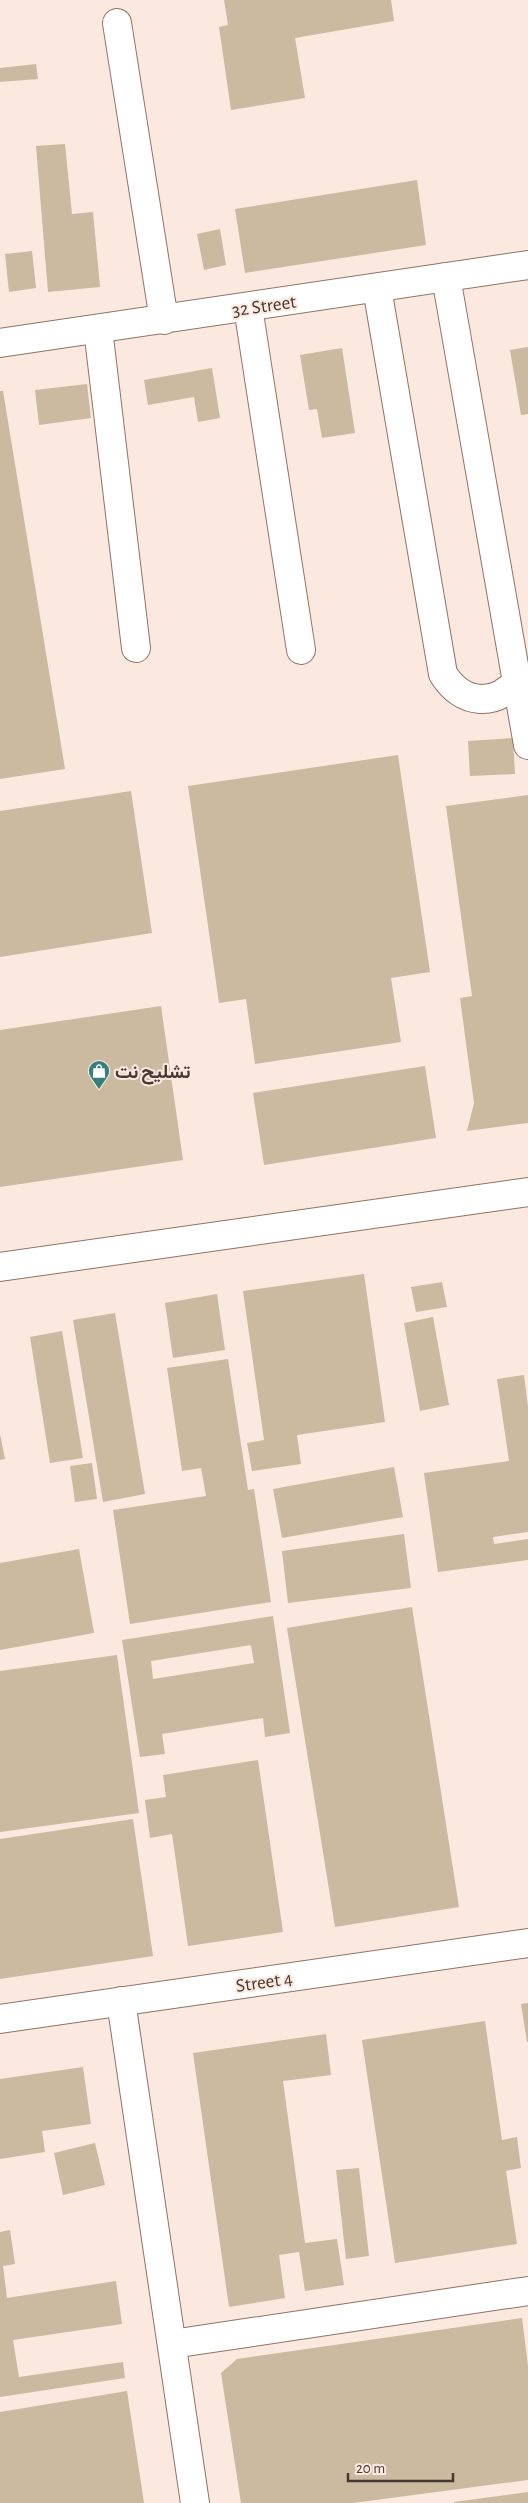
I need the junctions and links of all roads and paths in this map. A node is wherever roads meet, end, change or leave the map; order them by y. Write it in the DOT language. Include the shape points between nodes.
graph roads {
  1 [pos="117,23"];
  2 [pos="528,265"];
  3 [pos="446,277"];
  4 [pos="376,288"];
  5 [pos="248,307"];
  6 [pos="164,320"];
  7 [pos="98,329"];
  8 [pos="0,343"];
  9 [pos="136,648"];
  10 [pos="301,650"];
  11 [pos="518,680"];
  12 [pos="528,745"];
  13 [pos="528,1192"];
  14 [pos="0,1267"];
  15 [pos="528,1943"];
  16 [pos="121,2001"];
  17 [pos="0,2019"];
  18 [pos="528,2292"];
  19 [pos="172,2344"];
  20 [pos="195,2503"];
  1 -- 6 [label="street"];
  2 -- 3 [label="street, 32 Street"];
  3 -- 4 [label="street, 32 Street"];
  3 -- 11 [label="street"];
  4 -- 5 [label="street, 32 Street"];
  4 -- 11 [label="street" via="443,674 450,684 472,698 498,696 510,690"];
  5 -- 6 [label="street, 32 Street"];
  5 -- 10 [label="street"];
  6 -- 7 [label="street, 32 Street"];
  7 -- 8 [label="street, 32 Street"];
  7 -- 9 [label="street"];
  11 -- 12 [label="street"];
  13 -- 14 [label="street"];
  15 -- 16 [label="street, Street 4"];
  16 -- 17 [label="street, Street 4"];
  16 -- 19 [label="street"];
  18 -- 19 [label="street"];
  19 -- 20 [label="street"];
}
